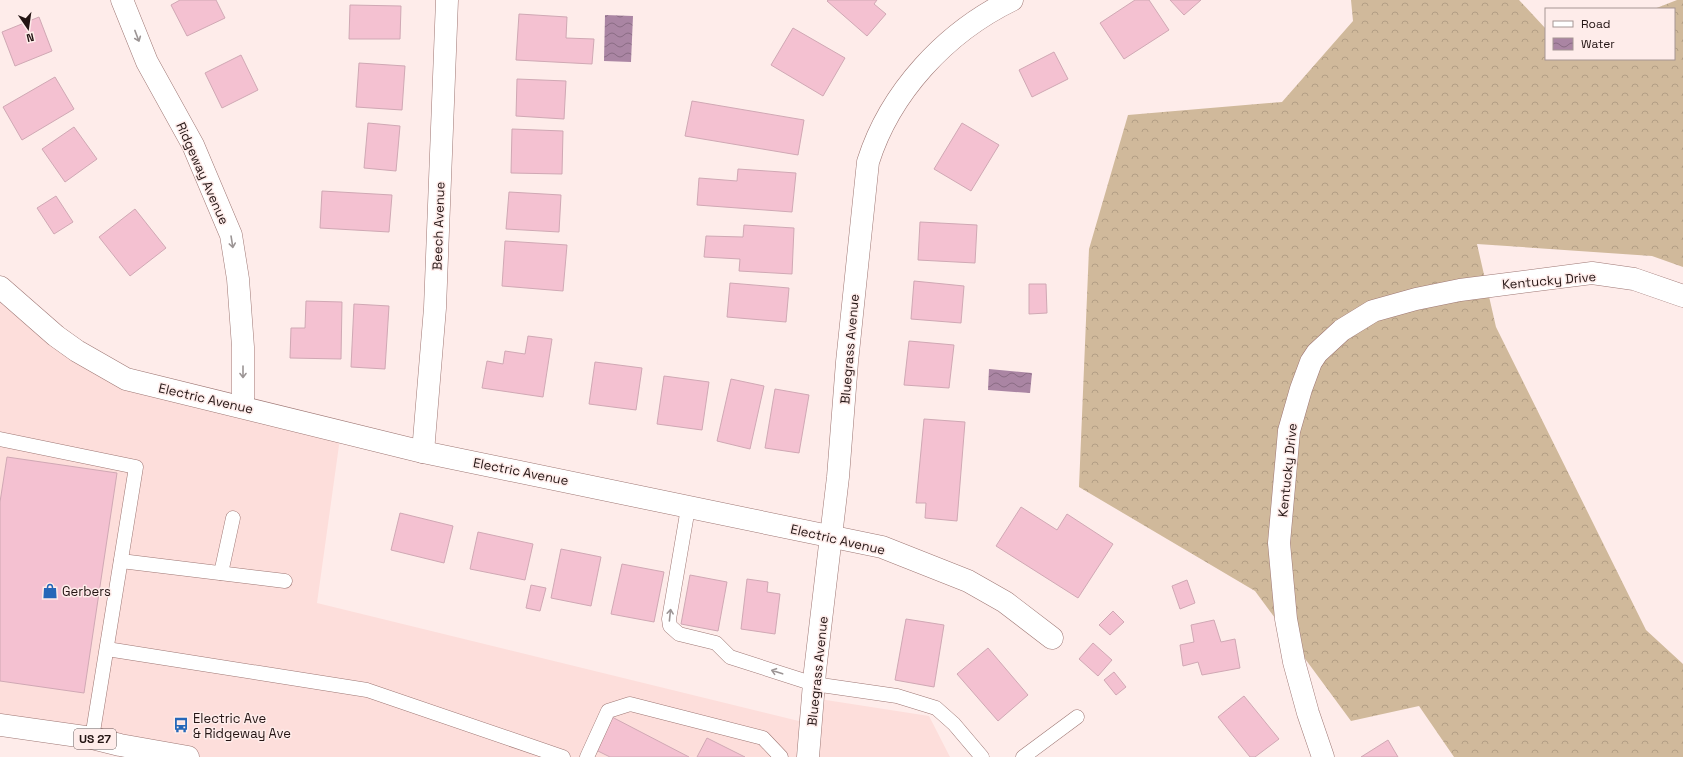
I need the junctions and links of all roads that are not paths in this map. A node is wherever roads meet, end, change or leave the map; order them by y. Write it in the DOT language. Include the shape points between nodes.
graph roads {
  1 [pos="122,0"];
  2 [pos="447,0"];
  3 [pos="1012,0"];
  4 [pos="0,287"];
  5 [pos="1683,296"];
  6 [pos="243,406"];
  7 [pos="0,439"];
  8 [pos="423,452"];
  9 [pos="688,508"];
  10 [pos="233,518"];
  11 [pos="830,537"];
  12 [pos="121,560"];
  13 [pos="221,573"];
  14 [pos="286,580"];
  15 [pos="1052,638"];
  16 [pos="107,649"];
  17 [pos="814,684"];
  18 [pos="1076,717"];
  19 [pos="0,725"];
  20 [pos="92,738"];
  21 [pos="188,757"];
  22 [pos="563,757"];
  23 [pos="587,757"];
  24 [pos="781,757"];
  25 [pos="808,757"];
  26 [pos="982,757"];
  27 [pos="1023,757"];
  28 [pos="1323,757"];
  1 -- 6 [label="street, Ridgeway Avenue, one-way" via="147,62 193,145 231,235 242,332"];
  2 -- 8 [label="street, Beech Avenue" via="435,308"];
  3 -- 11 [label="street, Bluegrass Avenue" via="949,41 922,67 874,142 868,162 860,232 838,477"];
  4 -- 6 [label="street, Electric Avenue" via="56,336 126,379"];
  5 -- 28 [label="street, Kentucky Drive" via="1634,279 1592,273 1460,290 1373,311 1342,330 1317,353 1301,389 1289,431 1279,543 1286,619 1294,662"];
  6 -- 8 [label="street, Electric Avenue"];
  7 -- 12 [label="lane" via="136,467"];
  8 -- 9 [label="street, Electric Avenue" via="576,482"];
  9 -- 11 [label="street, Electric Avenue"];
  17 -- 9 [label="lane, one-way" via="730,657 716,643 679,634 670,626"];
  10 -- 13 [label="lane"];
  11 -- 15 [label="street, Electric Avenue" via="882,548 968,581 1005,602"];
  11 -- 17 [label="street, Bluegrass Avenue"];
  12 -- 13 [label="lane"];
  12 -- 16 [label="lane"];
  13 -- 14 [label="lane"];
  16 -- 20 [label="lane"];
  16 -- 22 [label="lane" via="367,690"];
  17 -- 25 [label="street, Bluegrass Avenue"];
  17 -- 26 [label="lane" via="897,696 936,708 954,724"];
  18 -- 27 [label="lane"];
  19 -- 20 [label="street, US 27"];
  20 -- 21 [label="street, US 27"];
  23 -- 24 [label="lane" via="608,711 630,704 763,738"];
}
